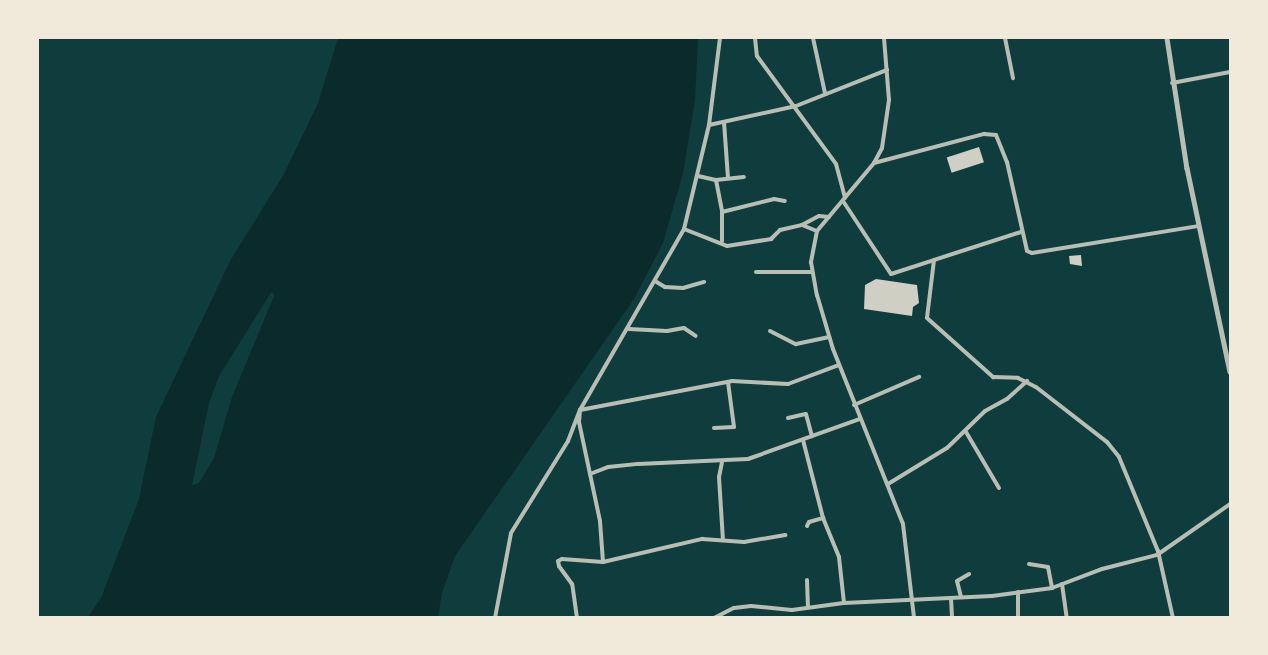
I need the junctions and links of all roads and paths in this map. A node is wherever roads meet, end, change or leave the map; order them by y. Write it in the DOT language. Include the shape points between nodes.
graph roads {
  1 [pos="720,38"];
  2 [pos="755,38"];
  3 [pos="813,38"];
  4 [pos="884,38"];
  5 [pos="1005,38"];
  6 [pos="1167,38"];
  7 [pos="887,70"];
  8 [pos="1230,72"];
  9 [pos="1012,78"];
  10 [pos="1172,83"];
  11 [pos="825,93"];
  12 [pos="796,106"];
  13 [pos="724,122"];
  14 [pos="709,125"];
  15 [pos="874,163"];
  16 [pos="698,176"];
  17 [pos="744,177"];
  18 [pos="728,178"];
  19 [pos="716,180"];
  20 [pos="844,200"];
  21 [pos="785,201"];
  22 [pos="722,212"];
  23 [pos="829,218"];
  24 [pos="802,225"];
  25 [pos="1198,226"];
  26 [pos="684,229"];
  27 [pos="817,231"];
  28 [pos="1021,232"];
  29 [pos="722,241"];
  30 [pos="934,260"];
  31 [pos="756,272"];
  32 [pos="812,272"];
  33 [pos="655,281"];
  34 [pos="704,282"];
  35 [pos="629,329"];
  36 [pos="770,331"];
  37 [pos="696,336"];
  38 [pos="829,337"];
  39 [pos="839,365"];
  40 [pos="1230,372"];
  41 [pos="919,377"];
  42 [pos="1027,381"];
  43 [pos="728,382"];
  44 [pos="854,404"];
  45 [pos="580,410"];
  46 [pos="788,418"];
  47 [pos="860,420"];
  48 [pos="714,428"];
  49 [pos="966,432"];
  50 [pos="812,436"];
  51 [pos="803,440"];
  52 [pos="722,462"];
  53 [pos="590,474"];
  54 [pos="888,484"];
  55 [pos="999,488"];
  56 [pos="1230,504"];
  57 [pos="823,518"];
  58 [pos="807,526"];
  59 [pos="785,535"];
  60 [pos="723,540"];
  61 [pos="1157,555"];
  62 [pos="603,562"];
  63 [pos="1029,564"];
  64 [pos="969,574"];
  65 [pos="806,580"];
  66 [pos="1062,584"];
  67 [pos="1052,588"];
  68 [pos="1018,592"];
  69 [pos="960,597"];
  70 [pos="913,598"];
  71 [pos="952,598"];
  72 [pos="844,603"];
  73 [pos="808,607"];
  74 [pos="495,618"];
  75 [pos="577,618"];
  76 [pos="714,618"];
  77 [pos="914,618"];
  78 [pos="952,618"];
  79 [pos="1018,618"];
  80 [pos="1067,618"];
  81 [pos="1173,618"];
  1 -- 14 [label="street"];
  2 -- 12 [label="street" via="757,56"];
  3 -- 11 [label="street"];
  4 -- 7 [label="street"];
  5 -- 9 [label="street"];
  6 -- 10 [label="street"];
  7 -- 11 [label="street"];
  7 -- 15 [label="street" via="889,100 886,129 882,148"];
  8 -- 10 [label="street"];
  10 -- 25 [label="street"];
  11 -- 12 [label="street"];
  12 -- 13 [label="street"];
  12 -- 20 [label="street" via="836,164"];
  13 -- 14 [label="street"];
  13 -- 18 [label="street"];
  14 -- 16 [label="street"];
  15 -- 20 [label="street"];
  15 -- 28 [label="street" via="984,134 996,135 1007,162"];
  16 -- 19 [label="street"];
  16 -- 26 [label="street"];
  17 -- 18 [label="street"];
  18 -- 19 [label="street"];
  19 -- 22 [label="street"];
  20 -- 23 [label="street"];
  20 -- 30 [label="street" via="891,274"];
  21 -- 22 [label="street" via="774,199"];
  22 -- 29 [label="street"];
  23 -- 24 [label="street" via="819,216"];
  23 -- 27 [label="street"];
  24 -- 27 [label="street"];
  24 -- 29 [label="street" via="780,230 771,239 727,246"];
  25 -- 28 [label="street" via="1032,253 1027,251"];
  25 -- 40 [label="street"];
  26 -- 29 [label="street"];
  26 -- 33 [label="street"];
  27 -- 32 [label="street" via="811,252"];
  28 -- 30 [label="street"];
  30 -- 42 [label="street" via="927,318 993,377"];
  31 -- 32 [label="street"];
  32 -- 38 [label="street"];
  33 -- 34 [label="street" via="665,287 683,288"];
  33 -- 35 [label="street"];
  35 -- 37 [label="street" via="667,331 684,328"];
  35 -- 45 [label="street"];
  36 -- 38 [label="street" via="796,344"];
  38 -- 39 [label="street"];
  39 -- 43 [label="street" via="788,384"];
  39 -- 44 [label="street"];
  41 -- 44 [label="street"];
  42 -- 49 [label="street" via="1007,399 985,411"];
  42 -- 61 [label="street" via="1107,442 1119,458"];
  43 -- 45 [label="street"];
  43 -- 48 [label="street" via="734,427"];
  44 -- 47 [label="street"];
  45 -- 53 [label="street" via="579,422"];
  45 -- 74 [label="street" via="568,441 511,533"];
  46 -- 50 [label="street" via="806,414"];
  47 -- 50 [label="street"];
  47 -- 54 [label="street"];
  49 -- 54 [label="street" via="947,448"];
  49 -- 55 [label="street"];
  50 -- 51 [label="street"];
  51 -- 52 [label="street" via="748,459"];
  51 -- 57 [label="street"];
  52 -- 53 [label="street" via="638,464 608,467"];
  52 -- 60 [label="street"];
  53 -- 62 [label="street"];
  54 -- 70 [label="street" via="903,524"];
  56 -- 61 [label="street"];
  57 -- 58 [label="street" via="809,522"];
  57 -- 72 [label="street" via="839,557"];
  59 -- 60 [label="street" via="744,542"];
  60 -- 62 [label="street" via="697,540"];
  61 -- 66 [label="street" via="1102,569"];
  61 -- 81 [label="street"];
  62 -- 75 [label="street" via="558,561 572,584"];
  63 -- 67 [label="street" via="1048,566"];
  64 -- 69 [label="street" via="957,581"];
  65 -- 73 [label="street"];
  66 -- 67 [label="street"];
  66 -- 80 [label="street"];
  67 -- 68 [label="street"];
  68 -- 69 [label="street"];
  68 -- 79 [label="street"];
  69 -- 71 [label="street"];
  70 -- 71 [label="street"];
  70 -- 72 [label="street"];
  70 -- 77 [label="street"];
  71 -- 78 [label="street"];
  72 -- 73 [label="street"];
  73 -- 76 [label="street" via="792,610 751,606 734,608"];
}
